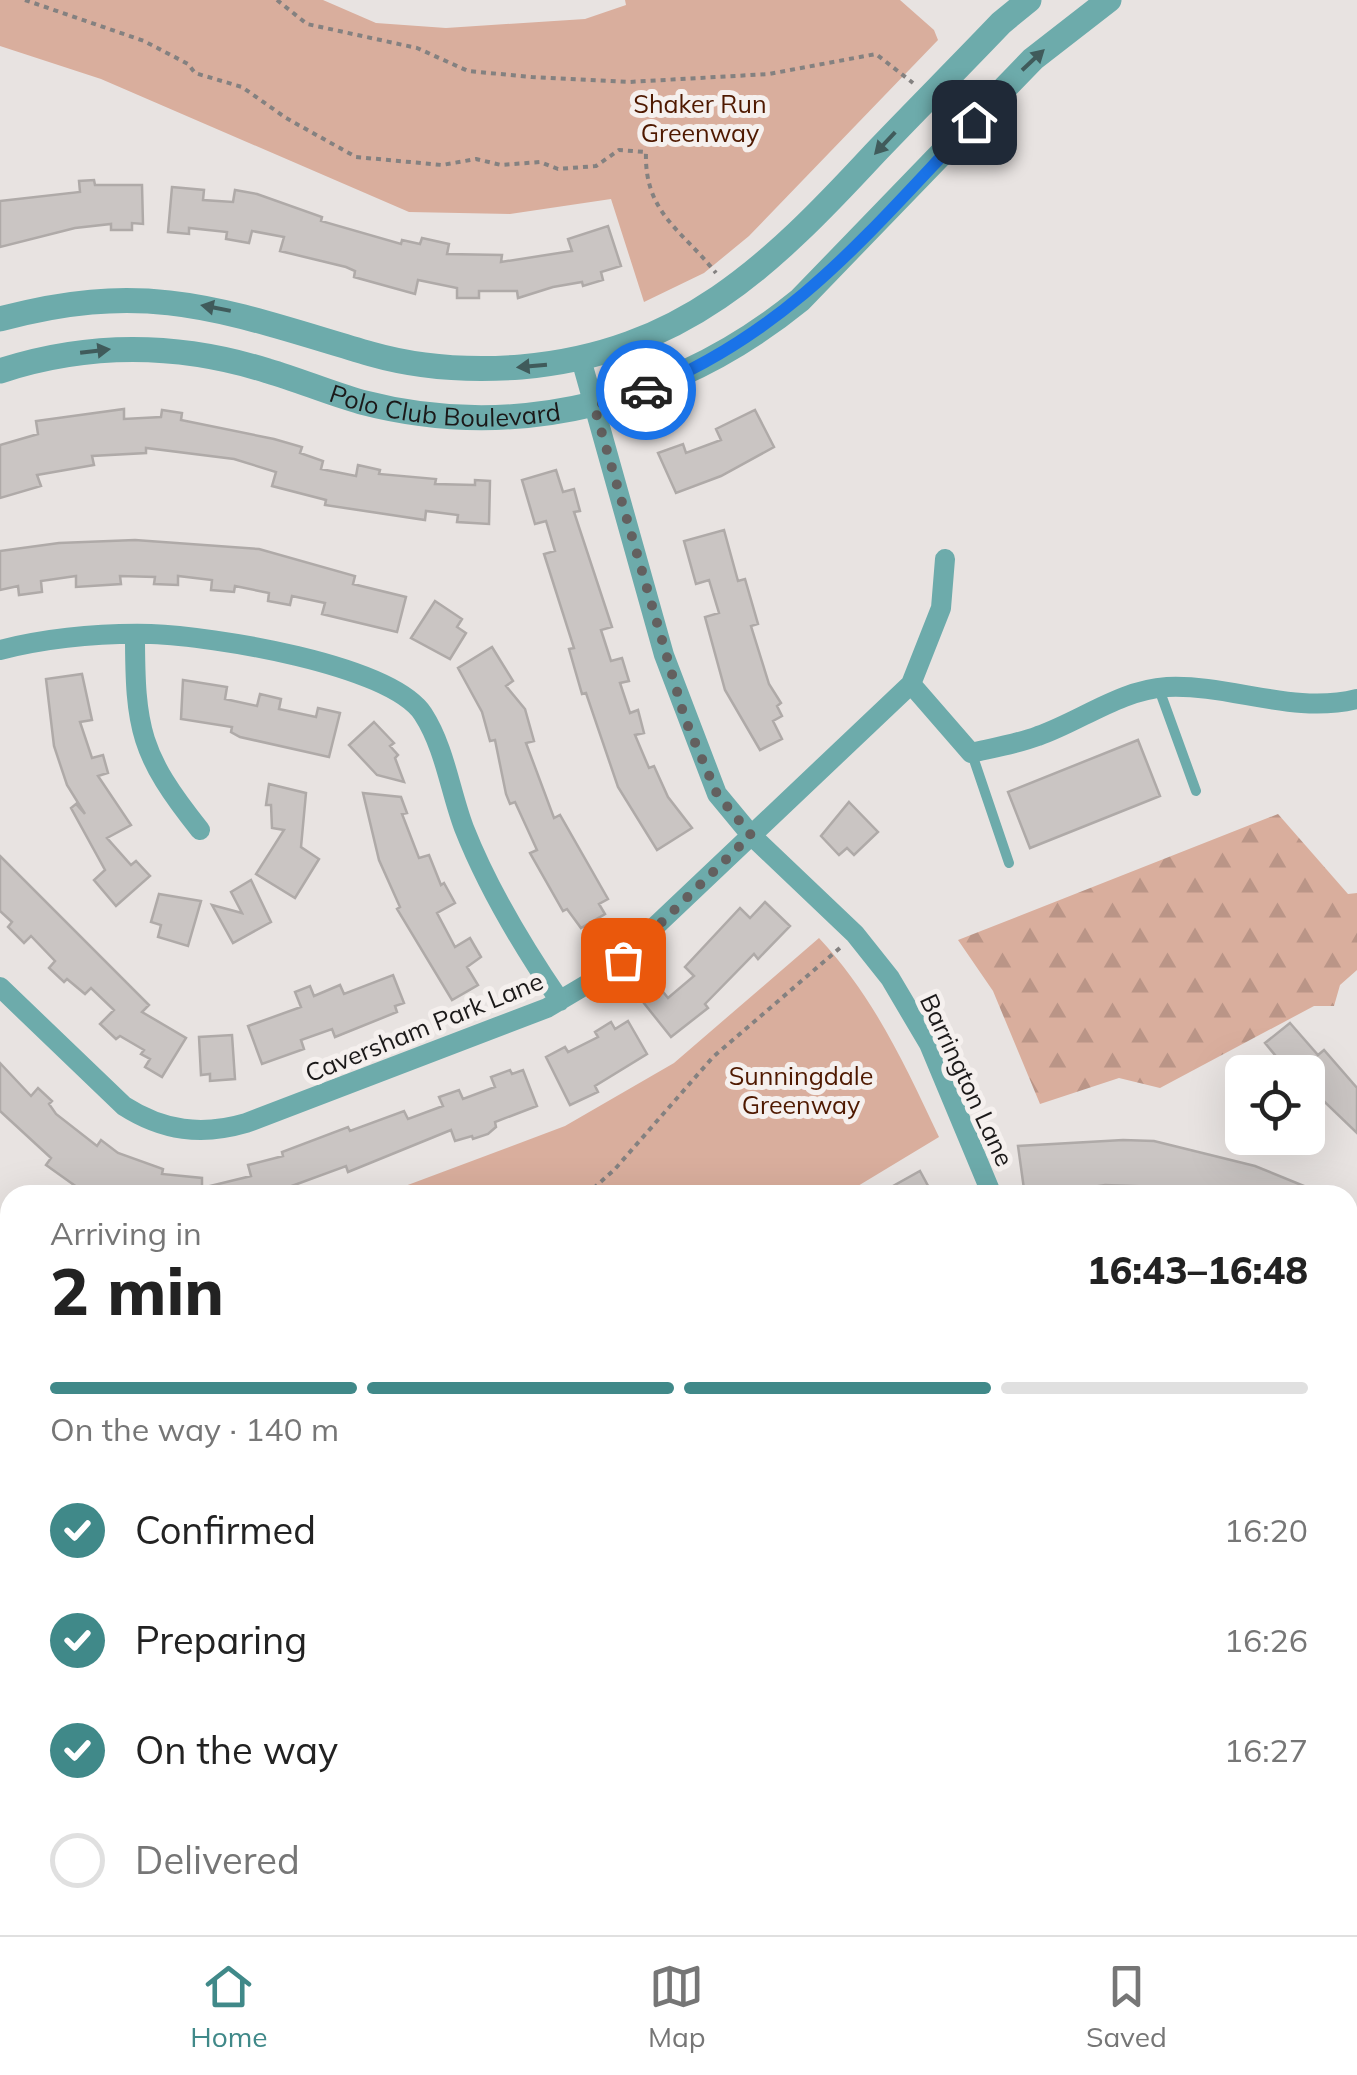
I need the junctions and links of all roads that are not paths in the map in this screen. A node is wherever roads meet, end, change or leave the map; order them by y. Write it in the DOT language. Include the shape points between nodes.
graph roads {
  1 [pos="1029,0"];
  2 [pos="1109,0"];
  3 [pos="0,319"];
  4 [pos="581,359"];
  5 [pos="0,370"];
  6 [pos="594,406"];
  7 [pos="945,560"];
  8 [pos="135,634"];
  9 [pos="0,650"];
  10 [pos="910,684"];
  11 [pos="1159,689"];
  12 [pos="1357,699"];
  13 [pos="971,753"];
  14 [pos="1196,791"];
  15 [pos="200,830"];
  16 [pos="751,835"];
  17 [pos="1009,863"];
  18 [pos="0,988"];
  19 [pos="560,1001"];
  20 [pos="988,1185"];
  1 -- 4 [label="street, Polo Club Boulevard, one-way" via="768,264 673,327"];
  6 -- 2 [label="street, Polo Club Boulevard, one-way" via="693,371 765,329 869,232 1034,59"];
  4 -- 3 [label="street, Polo Club Boulevard, one-way" via="448,369 218,308 138,299"];
  4 -- 6 [label="street, Barrington Lane"];
  5 -- 6 [label="street, Polo Club Boulevard, one-way" via="102,349 156,348 228,360 359,401 445,418"];
  6 -- 16 [label="street, Barrington Lane" via="685,719 717,794"];
  7 -- 10 [label="street, Caversham Park Lane" via="941,608"];
  8 -- 9 [label="street"];
  8 -- 15 [label="street" via="135,707 147,753"];
  8 -- 19 [label="street" via="293,656 376,679 408,697 435,737 482,868"];
  10 -- 13 [label="street"];
  10 -- 16 [label="street, Caversham Park Lane"];
  11 -- 12 [label="street" via="1226,690 1286,704"];
  11 -- 13 [label="street" via="1113,701 1038,737"];
  11 -- 14 [label="lane"];
  13 -- 17 [label="lane"];
  16 -- 19 [label="street, Caversham Park Lane" via="623,960"];
  16 -- 20 [label="street, Barrington Lane" via="796,872 890,978 929,1044"];
  18 -- 19 [label="street, Caversham Park Lane" via="124,1106 145,1120 198,1131 246,1123"];
}
